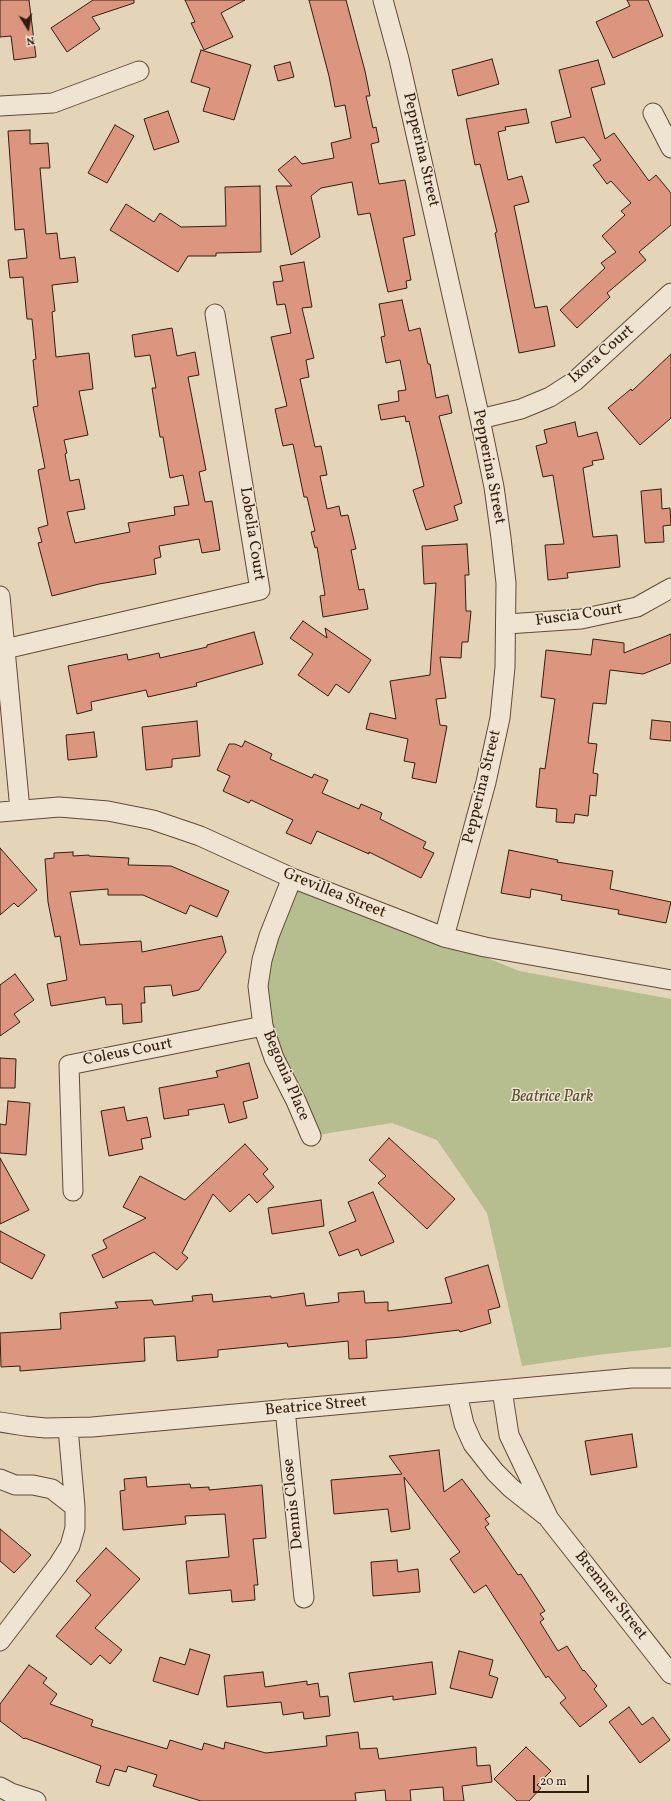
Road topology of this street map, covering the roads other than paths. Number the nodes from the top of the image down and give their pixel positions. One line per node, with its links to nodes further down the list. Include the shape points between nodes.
1 (383, 0): 8 (street, Pepperina Street, via 399,59)
2 (139, 71): 3 (street, via 54,103)
3 (0, 106)
4 (653, 112): 5 (street)
5 (671, 148)
6 (671, 293): 8 (street, Ixora Court, via 576,381 550,397 521,409)
7 (215, 314): 12 (street, Lobelia Court, via 260,590)
8 (480, 420): 11 (street, Pepperina Street, via 494,487 501,538)
9 (671, 588): 11 (street, Fuscia Court, via 638,607 581,619)
10 (0, 596): 12 (street)
11 (507, 624): 16 (street, Pepperina Street, via 500,718 486,782)
12 (5, 648): 13 (street)
13 (20, 810): 14 (street, Grevillea Street); 15 (street, Grevillea Street, via 59,807 108,811 153,820 200,836)
14 (0, 812)
15 (292, 878): 16 (street, Grevillea Street); 18 (street, Begonia Place, via 262,960 258,986)
16 (444, 937): 17 (street, Grevillea Street, via 485,947)
17 (671, 980)
18 (263, 1026): 19 (street, Begonia Place, via 274,1058); 20 (street, Coleus Court, via 69,1064)
19 (311, 1136)
20 (73, 1191)
21 (671, 1367): 22 (street, Beatrice Street)
22 (632, 1378): 23 (street, Beatrice Street); 24 (street, Beatrice Street)
23 (671, 1378)
24 (502, 1390): 25 (street, Beatrice Street); 31 (street, Bremner Street, via 509,1435)
25 (457, 1394): 26 (street, Beatrice Street); 31 (street, Bremner Street, via 464,1424 473,1444 511,1488)
26 (285, 1410): 28 (street, Beatrice Street); 32 (street, Dennis Close)
27 (0, 1422): 28 (street, Beatrice Street)
28 (68, 1428): 30 (street)
29 (0, 1479): 30 (street, via 15,1485 33,1485 52,1490)
30 (75, 1507): 33 (street, via 75,1528 70,1546)
31 (550, 1518): 34 (street, Bremner Street)
32 (304, 1598)
33 (0, 1641)
34 (671, 1674)
35 (0, 1787): 36 (street)
36 (36, 1801)

